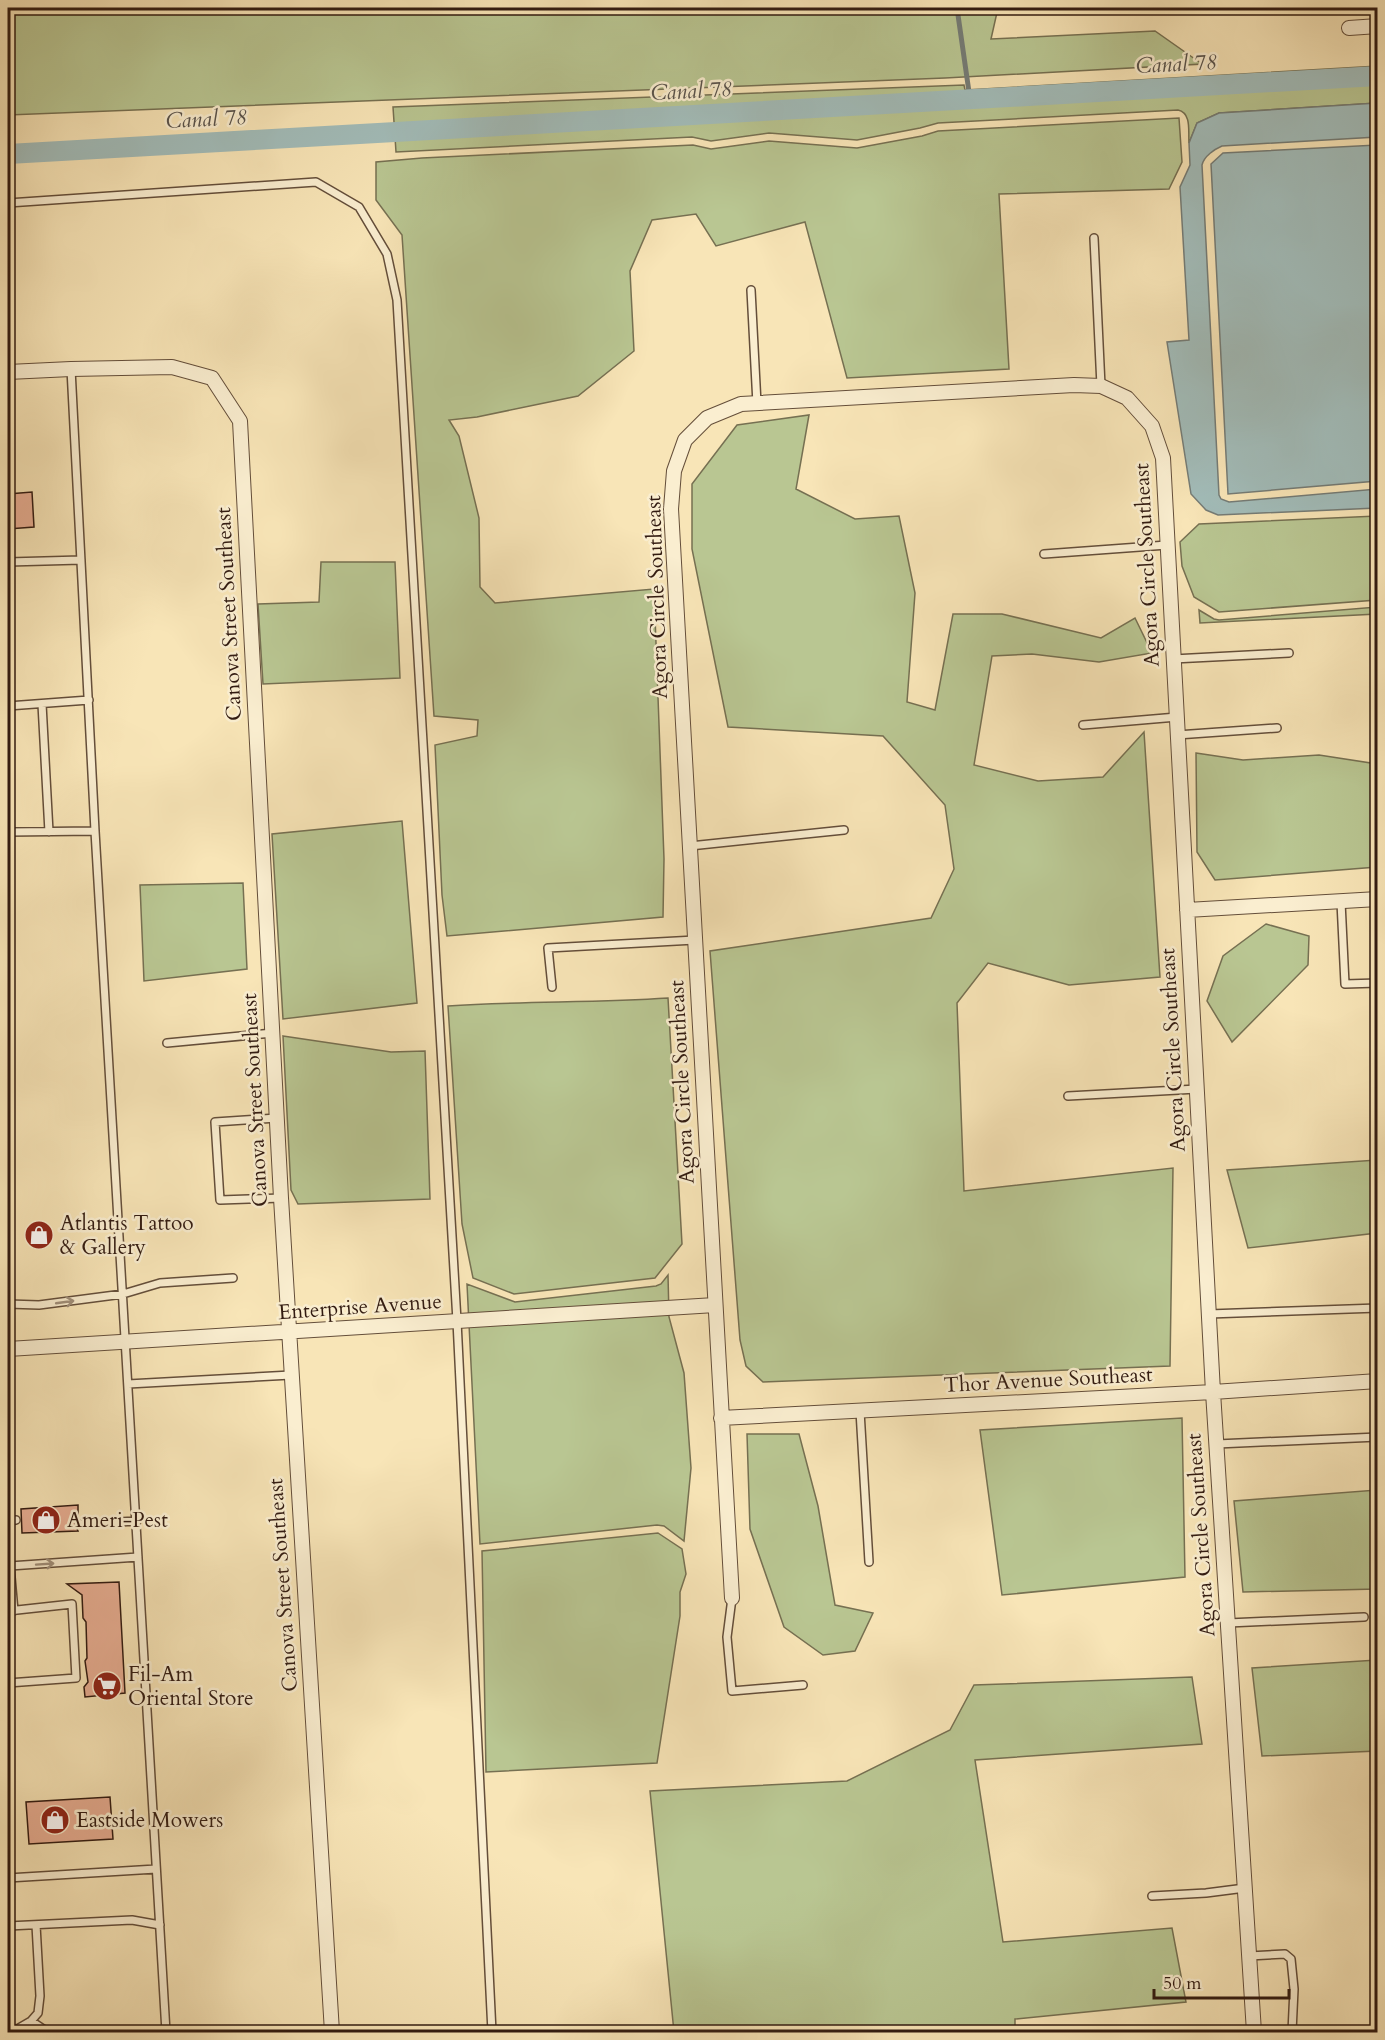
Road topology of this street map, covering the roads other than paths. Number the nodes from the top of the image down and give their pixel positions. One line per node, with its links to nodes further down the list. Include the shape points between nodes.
1 (1377, 26): 2 (street)
2 (1348, 28)
3 (8, 203): 46 (lane, via 316,182 359,207 387,254 397,300)
4 (1094, 238): 8 (lane)
5 (751, 290): 9 (lane)
6 (71, 369): 7 (street, Canova Street Southeast); 12 (lane); 34 (street, Canova Street Southeast, via 172,368 212,378 240,421)
7 (8, 372)
8 (1101, 386): 9 (street, Agora Circle Southeast, via 1062,385); 10 (street, Agora Circle Southeast, via 1127,398 1152,426 1163,458)
9 (757, 404): 27 (street, Agora Circle Southeast, via 741,404 707,418 685,440 674,471 671,509)
10 (1167, 544): 11 (lane); 15 (street, Agora Circle Southeast)
11 (1044, 554)
12 (81, 560): 13 (lane); 16 (lane)
13 (8, 562)
14 (1289, 653): 15 (lane)
15 (1173, 659): 19 (street, Agora Circle Southeast)
16 (89, 700): 17 (lane); 24 (lane)
17 (42, 704): 18 (lane); 26 (lane)
18 (8, 706)
19 (1177, 717): 20 (lane); 22 (street, Agora Circle Southeast)
20 (1083, 725)
21 (1277, 728): 22 (lane)
22 (1178, 735): 30 (street, Agora Circle Southeast)
23 (844, 830): 27 (lane)
24 (95, 831): 26 (lane); 41 (lane)
25 (8, 832): 26 (lane)
26 (49, 832)
27 (690, 846): 31 (street, Agora Circle Southeast)
28 (1377, 900): 29 (street)
29 (1341, 902): 30 (street); 32 (lane, via 1345,984)
30 (1187, 910): 36 (street, Agora Circle Southeast)
31 (695, 940): 33 (lane, via 548,948); 43 (street, Agora Circle Southeast)
32 (1377, 983)
33 (552, 987)
34 (273, 1033): 35 (lane); 38 (street, Canova Street Southeast)
35 (167, 1043)
36 (1197, 1089): 37 (lane); 45 (street, Agora Circle Southeast)
37 (1068, 1096)
38 (277, 1118): 39 (street, Canova Street Southeast); 39 (lane, via 215,1122 220,1200)
39 (281, 1198): 47 (street, Canova Street Southeast)
40 (233, 1278): 41 (lane, via 160,1284)
41 (123, 1294): 42 (lane, one-way to 41, via 39,1305); 48 (lane)
42 (8, 1304)
43 (715, 1305): 46 (street, Enterprise Avenue); 55 (street, Agora Circle Southeast)
44 (1377, 1308): 45 (lane)
45 (1209, 1314): 53 (street, Agora Circle Southeast)
46 (457, 1321): 47 (street, Enterprise Avenue); 81 (lane)
47 (289, 1333): 48 (street, Enterprise Avenue); 50 (street, Canova Street Southeast)
48 (126, 1341): 49 (street, Enterprise Avenue); 52 (lane)
49 (8, 1349)
50 (291, 1375): 52 (lane); 80 (street, Canova Street Southeast)
51 (1377, 1381): 53 (street, Thor Avenue Southeast)
52 (128, 1384): 58 (lane)
53 (1213, 1392): 54 (street, Thor Avenue Southeast); 57 (street, Agora Circle Southeast)
54 (860, 1411): 55 (street, Thor Avenue Southeast); 61 (lane)
55 (721, 1418): 62 (street, Agora Circle Southeast)
56 (1377, 1437): 57 (lane)
57 (1216, 1444): 65 (street, Agora Circle Southeast)
58 (137, 1521): 59 (lane); 60 (lane)
59 (81, 1524)
60 (138, 1557): 63 (lane, one-way to 60, via 10,1566); 68 (lane)
61 (869, 1562)
62 (732, 1598): 67 (lane, via 727,1637 732,1691)
63 (11, 1611): 66 (lane, via 72,1604 76,1678)
64 (1364, 1617): 65 (lane)
65 (1228, 1623): 70 (street, Agora Circle Southeast)
66 (8, 1683)
67 (803, 1685)
68 (156, 1869): 69 (lane); 73 (lane)
69 (8, 1878)
70 (1245, 1888): 71 (lane); 75 (street, Agora Circle Southeast)
71 (1152, 1896)
72 (36, 1925): 73 (lane, via 132,1920); 74 (lane); 76 (lane, via 40,1996 38,2013)
73 (160, 1925): 79 (lane)
74 (8, 1926)
75 (1249, 1956): 82 (street, Agora Circle Southeast); 83 (lane, via 1285,1954 1291,1959)
76 (31, 2021): 77 (lane); 78 (lane)
77 (8, 2032)
78 (44, 2032)
79 (166, 2032)
80 (332, 2032)
81 (492, 2032)
82 (1254, 2032)
83 (1292, 2032)

